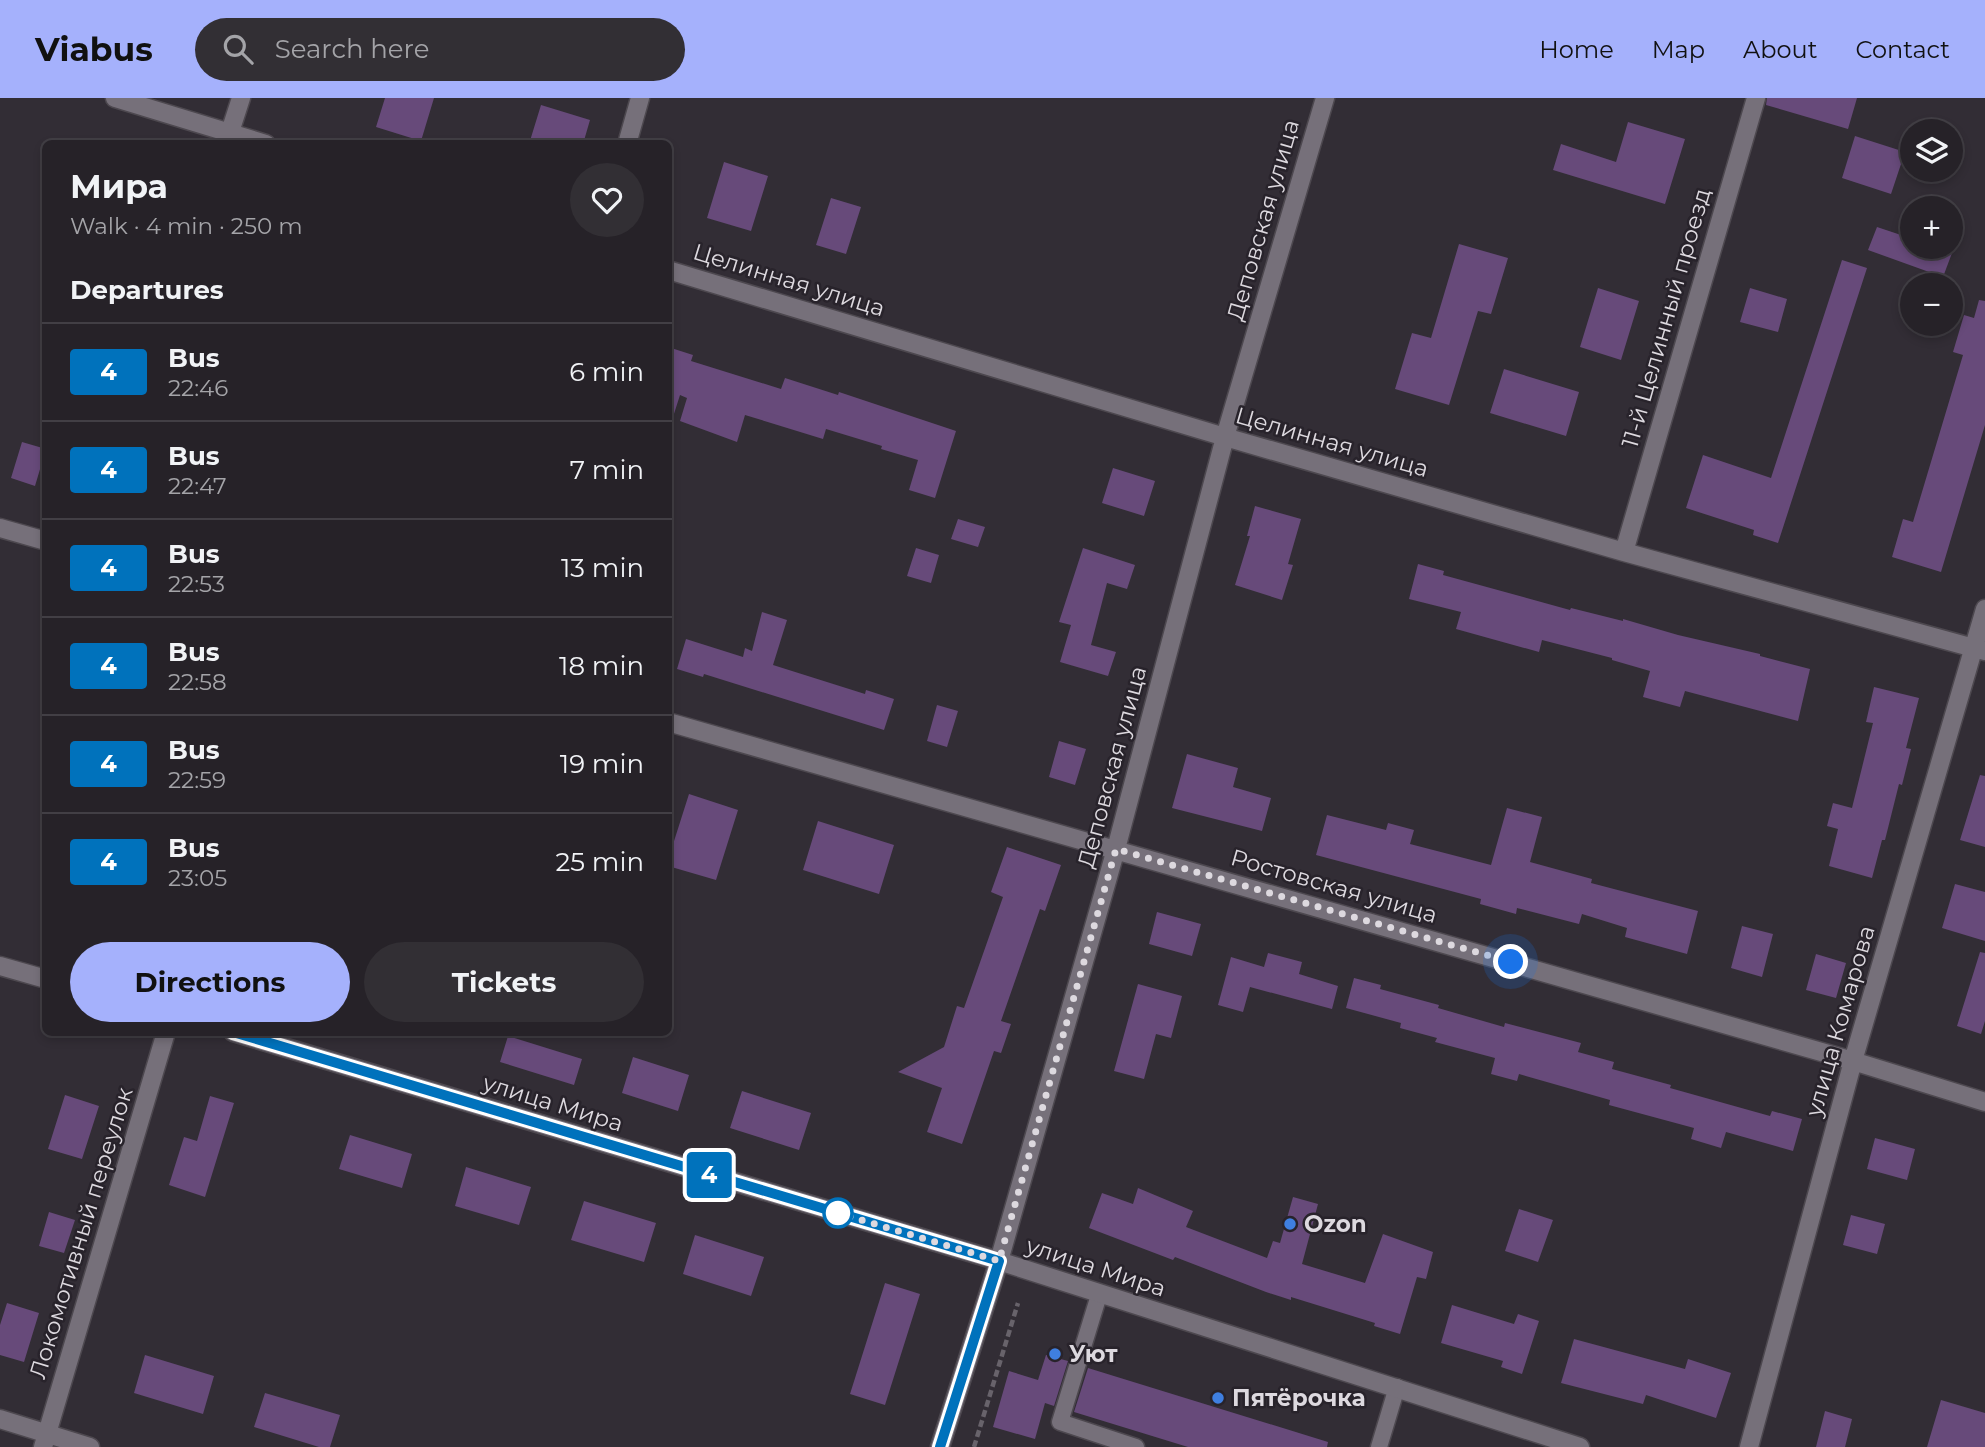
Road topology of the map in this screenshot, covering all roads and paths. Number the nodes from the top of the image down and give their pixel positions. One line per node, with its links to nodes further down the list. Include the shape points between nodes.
1 (115, 98): 6 (street)
2 (241, 98): 6 (street)
3 (640, 98): 8 (street)
4 (1325, 98): 10 (street, Деповская улица)
5 (1756, 98): 13 (street, 11-й Целинный проезд)
6 (230, 132): 7 (street)
7 (255, 140)
8 (627, 140)
9 (672, 271): 10 (street, Целинная улица)
10 (1225, 437): 13 (street, Целинная улица); 17 (street, Деповская улица)
11 (0, 528): 12 (street)
12 (42, 540)
13 (1623, 552): 15 (street, Целинная улица)
14 (1985, 610): 15 (street, улица Комарова)
15 (1979, 649): 22 (street, улица Комарова)
16 (672, 723): 17 (street, Ростовская улица)
17 (1116, 849): 22 (street, Ростовская улица); 24 (street, Деповская улица)
18 (0, 966): 19 (street)
19 (42, 978)
20 (165, 1036): 29 (street, Локомотивный переулок)
21 (246, 1036): 24 (street, улица Мира)
22 (1853, 1060): 23 (street, Ростовская улица); 36 (street, улица Комарова)
23 (1985, 1102)
24 (999, 1261): 25 (street, улица Мира); 31 (street, Деповская улица)
25 (1099, 1294): 27 (street, улица Мира); 33 (lane, via 1060,1422)
26 (1018, 1303): 32 (path)
27 (1397, 1388): 34 (lane); 35 (street, улица Мира)
28 (0, 1419): 29 (street)
29 (45, 1440): 30 (street)
30 (90, 1447)
31 (940, 1447)
32 (974, 1447)
33 (1136, 1447)
34 (1379, 1447)
35 (1580, 1447)
36 (1749, 1447)

